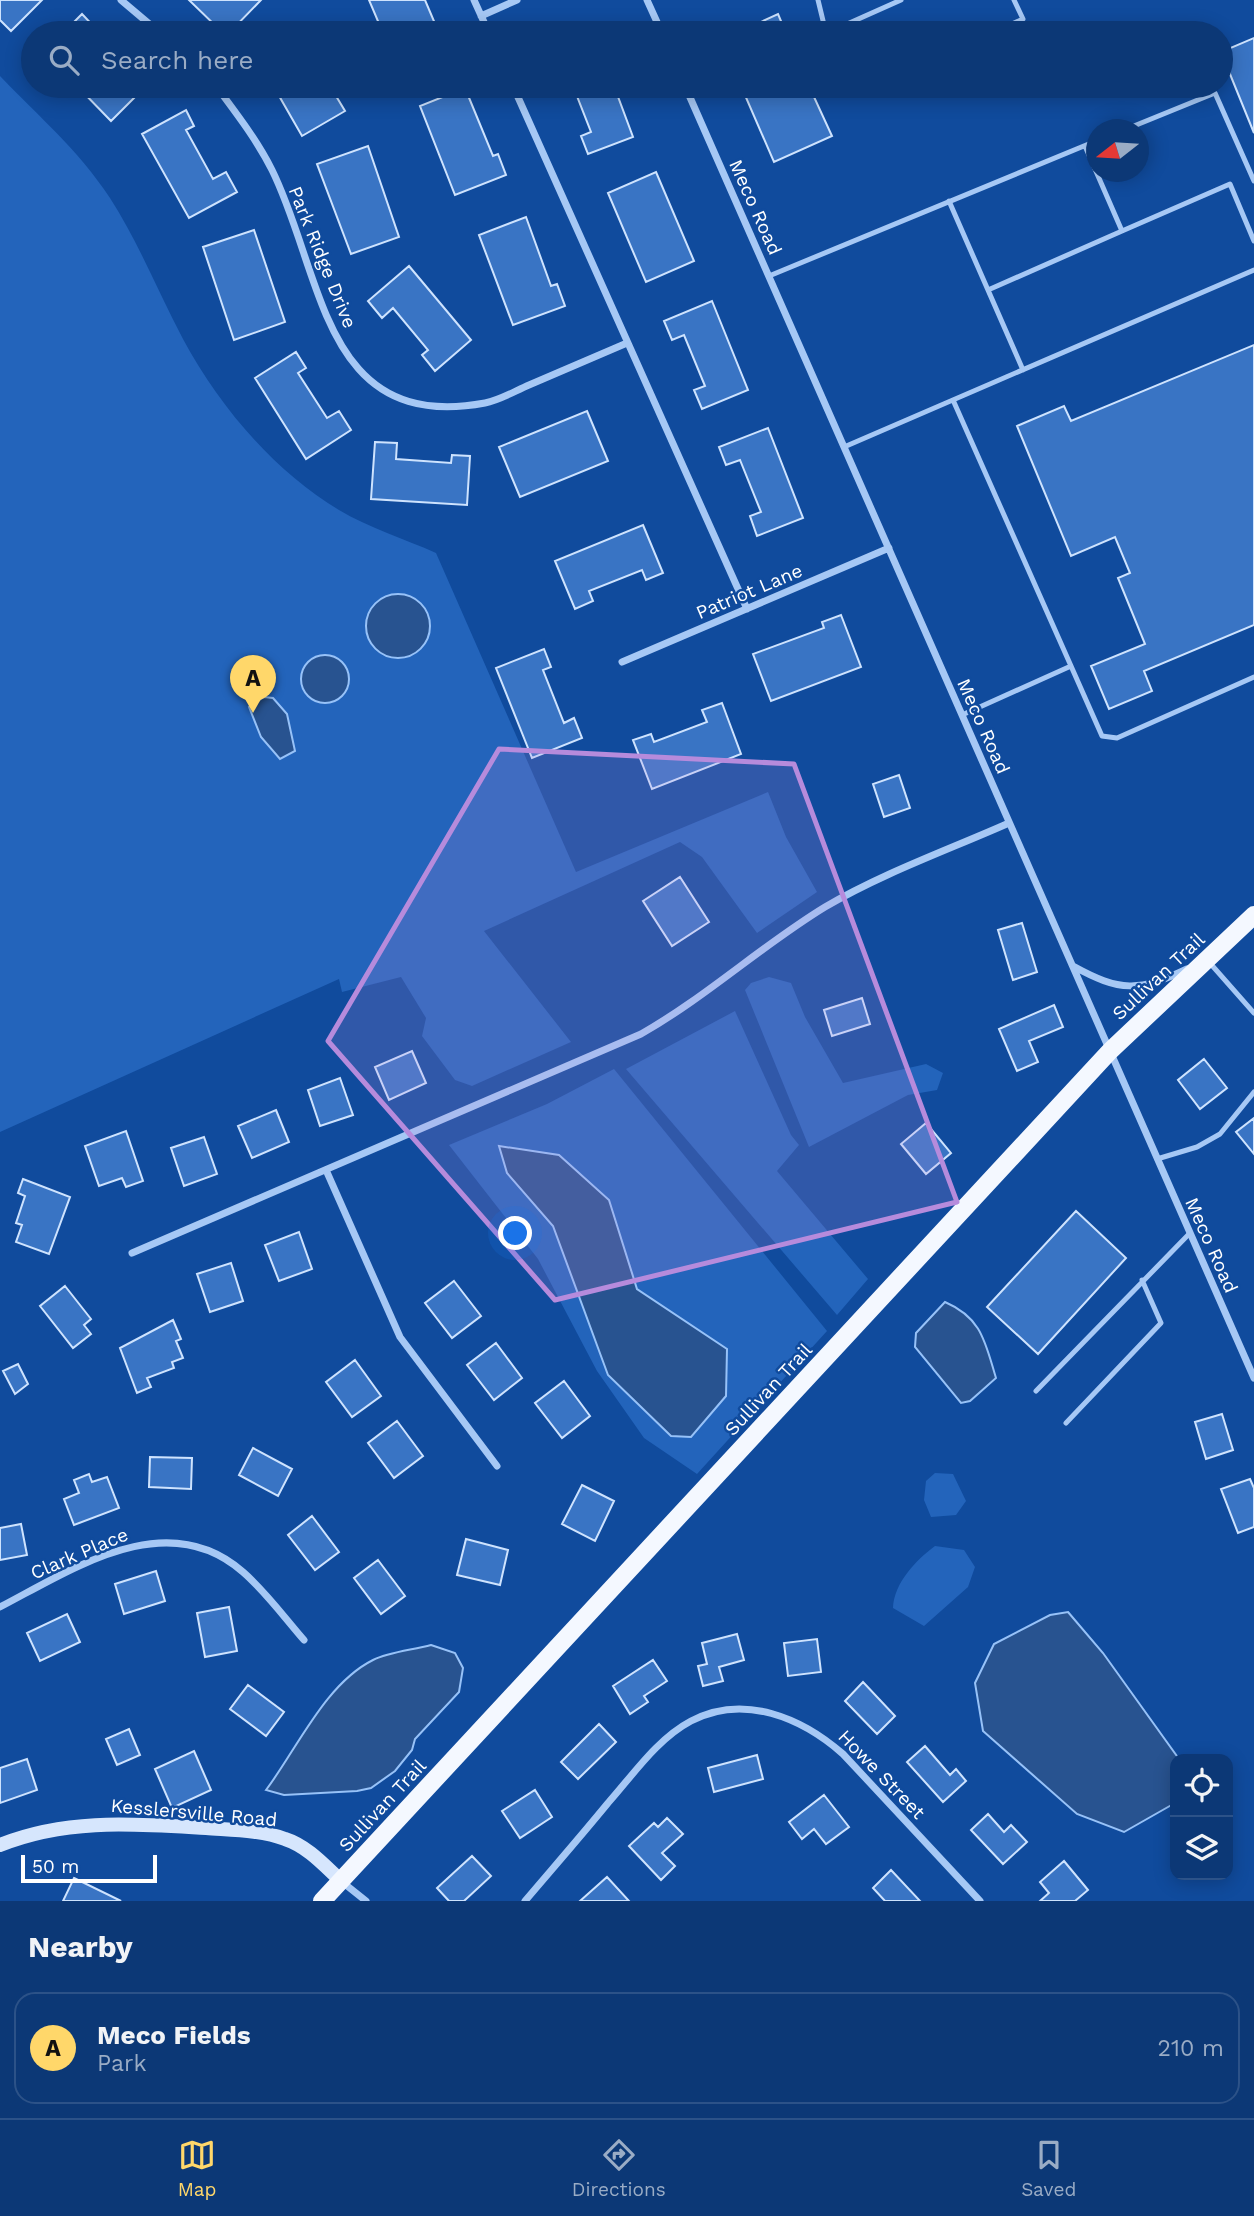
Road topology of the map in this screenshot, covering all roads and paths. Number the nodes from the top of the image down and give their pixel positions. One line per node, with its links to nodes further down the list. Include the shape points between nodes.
1 (121, 0): 9 (street)
2 (474, 0): 8 (street)
3 (517, 0): 8 (street)
4 (647, 0): 11 (street)
5 (818, 0): 12 (lane)
6 (901, 0): 13 (lane)
7 (1014, 0): 14 (lane, via 1023,19)
8 (481, 16): 10 (street)
9 (146, 21)
10 (483, 21)
11 (657, 21)
12 (824, 21)
13 (854, 21)
14 (1019, 21)
15 (225, 98): 30 (street, Park Ridge Drive, via 272,171 334,333 374,387 406,401 444,407 488,402)
16 (518, 98): 30 (street)
17 (690, 98): 28 (street, Meco Road)
18 (1203, 98): 20 (lane)
19 (1217, 98): 22 (lane)
20 (1149, 120)
21 (1085, 146): 23 (lane); 25 (lane)
22 (1254, 181)
23 (949, 201): 28 (lane); 29 (lane)
24 (1251, 227): 25 (lane, via 1230,184); 26 (lane)
25 (1122, 231): 29 (lane)
26 (1254, 241)
27 (1254, 270): 31 (lane)
28 (769, 276): 33 (street, Meco Road)
29 (988, 290): 31 (lane)
30 (627, 343): 35 (street)
31 (1023, 370): 32 (lane)
32 (953, 400): 33 (lane); 37 (lane)
33 (844, 447): 34 (street, Meco Road)
34 (889, 548): 35 (street, Patriot Lane); 39 (street, Meco Road)
35 (747, 608): 36 (street, Patriot Lane)
36 (622, 662)
37 (1071, 666): 38 (lane, via 1102,736 1116,738); 39 (lane)
38 (1254, 677)
39 (962, 715): 40 (street, Meco Road)
40 (1009, 823): 43 (street, Meco Road); 48 (street, via 825,908 690,1006 641,1034)
41 (1254, 915): 42 (main road, Sullivan Trail)
42 (1207, 959): 43 (street, via 1156,984 1130,988 1102,982); 44 (lane); 45 (main road, Sullivan Trail)
43 (1073, 966): 45 (street, Meco Road)
44 (1254, 1013)
45 (1110, 1051): 47 (street, Meco Road); 59 (main road, Sullivan Trail)
46 (1254, 1092): 47 (lane, via 1220,1134 1197,1147)
47 (1157, 1159): 49 (street, Meco Road)
48 (326, 1170): 50 (street); 55 (street, via 400,1336)
49 (1190, 1233): 51 (lane); 52 (street, Meco Road)
50 (132, 1254)
51 (1142, 1280): 53 (lane); 54 (lane, via 1161,1323)
52 (1254, 1378)
53 (1036, 1391)
54 (1066, 1423)
55 (497, 1466)
56 (0, 1607): 57 (street, Clark Place, via 107,1554 137,1544 169,1542 218,1554 242,1571)
57 (304, 1640)
58 (0, 1845): 59 (main road, Kesslersville Road, via 40,1832 95,1823 246,1831 287,1839 307,1850)
59 (340, 1880): 60 (main road, Sullivan Trail); 61 (street, Kesslersville Road)
60 (321, 1901)
61 (366, 1901)
62 (525, 1901): 63 (street, Howe Street, via 654,1750 691,1721 742,1710 782,1716 820,1734)
63 (980, 1901)

